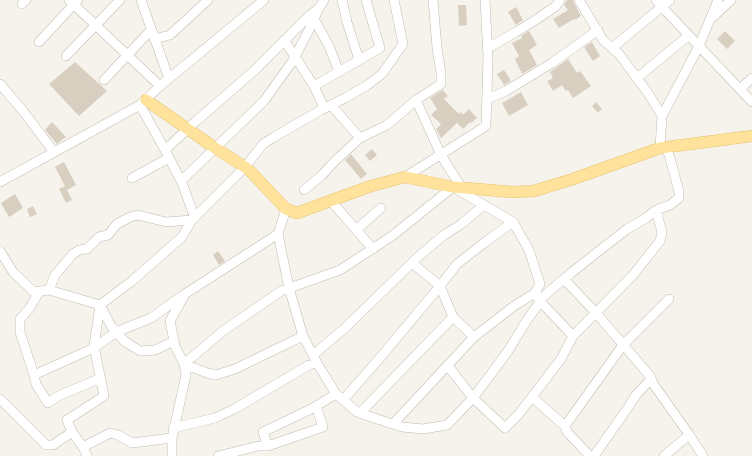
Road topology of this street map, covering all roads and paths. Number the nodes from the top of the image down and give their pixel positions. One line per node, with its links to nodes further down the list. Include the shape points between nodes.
1 (120, 0): 20 (street)
2 (141, 0): 22 (street)
3 (208, 0): 22 (street, via 170,35)
4 (264, 0): 36 (street)
5 (342, 0): 32 (street)
6 (366, 0): 32 (street, via 380,48)
7 (394, 0): 46 (street, via 403,44 382,74)
8 (433, 0): 43 (street, via 441,84)
9 (486, 0): 27 (street)
10 (560, 0): 27 (street, via 556,6 534,21)
11 (579, 0): 21 (street)
12 (670, 0): 17 (street)
13 (718, 0): 19 (street)
14 (731, 0): 19 (street)
15 (74, 2): 20 (street); 25 (street)
16 (322, 4): 18 (street); 24 (street)
17 (659, 4): 23 (street); 28 (street)
18 (314, 19): 31 (street); 33 (street)
19 (710, 19): 26 (street)
20 (96, 26): 29 (street); 30 (street)
21 (598, 30): 28 (street, via 603,40); 42 (street, via 552,63 506,91)
22 (153, 35): 30 (street); 36 (street)
23 (688, 36): 26 (street); 34 (street)
24 (284, 40): 31 (street); 48 (street, via 255,70)
25 (39, 42)
26 (699, 46): 41 (street); 47 (street)
27 (488, 48): 42 (street)
28 (612, 48): 34 (street)
29 (66, 56)
30 (127, 56): 37 (street); 39 (street)
31 (295, 56): 40 (street); 51 (street, via 264,101)
32 (359, 60): 33 (street)
33 (340, 72): 40 (street)
34 (637, 78): 47 (street)
35 (752, 78): 41 (street)
36 (169, 79): 39 (street)
37 (104, 80)
38 (0, 84): 53 (street)
39 (160, 86): 44 (street)
40 (314, 86): 46 (street)
41 (740, 89): 45 (street)
42 (487, 99): 55 (street, via 486,126)
43 (416, 100): 50 (street, via 387,125); 55 (street)
44 (143, 102): 48 (main road); 53 (street); 54 (street)
45 (752, 102)
46 (327, 107): 50 (street); 56 (street, via 263,144)
47 (662, 116): 52 (street)
48 (188, 129): 51 (main road); 54 (street)
49 (752, 136): 52 (main road)
50 (360, 138): 62 (street)
51 (215, 148): 56 (main road); 59 (street)
52 (663, 148): 61 (main road, via 534,191 512,192); 67 (street, via 670,158 679,192 678,198)
53 (54, 152): 60 (street)
54 (167, 154): 58 (street); 59 (street)
55 (441, 155): 57 (street); 61 (street)
56 (245, 167): 66 (main road); 68 (street)
57 (405, 177): 61 (main road); 63 (main road)
58 (132, 178)
59 (181, 181): 68 (street)
60 (0, 182)
61 (457, 187): 64 (street); 72 (street)
62 (304, 190)
63 (331, 201): 66 (main road, via 297,213); 70 (street)
64 (484, 205): 69 (street); 74 (street)
65 (381, 208): 70 (street)
66 (286, 209): 71 (street)
67 (656, 210): 75 (street, via 627,229); 84 (street, via 662,232 660,241 633,275)
68 (194, 219): 78 (street, via 166,222 138,215 130,217 117,224 108,235 99,237 87,249 73,254 54,275); 83 (street, via 182,237)
69 (513, 222): 76 (street, via 457,264); 81 (street, via 529,250 540,284)
70 (356, 230): 72 (street)
71 (278, 234): 77 (street); 80 (street)
72 (373, 249): 77 (street, via 340,270)
73 (0, 252): 79 (street, via 12,272 34,292)
74 (412, 263): 76 (street); 93 (street)
75 (564, 279): 81 (street); 84 (street)
76 (440, 286): 85 (street); 99 (street, via 379,359)
77 (289, 288): 87 (street); 94 (street, via 223,331)
78 (49, 290): 79 (street); 83 (street)
79 (39, 292): 96 (street, via 20,319 20,332)
80 (185, 294): 86 (street, via 151,318); 90 (street, via 170,321)
81 (538, 298): 88 (street); 89 (street, via 514,306); 101 (street, via 508,352)
82 (669, 299): 91 (street)
83 (100, 305): 86 (street, via 110,326); 92 (street)
84 (596, 312): 88 (street); 91 (street)
85 (453, 317): 89 (street); 104 (street)
86 (116, 332): 90 (street, via 124,341 140,351 155,350); 92 (street)
87 (303, 336): 93 (street); 94 (street, via 235,369 216,374)
88 (573, 336): 100 (street, via 561,359)
89 (474, 337): 95 (street)
90 (174, 341): 94 (street)
91 (623, 345): 98 (street); 106 (street)
92 (94, 348): 96 (street); 97 (street)
93 (315, 359): 99 (street); 107 (street, via 236,408 215,418)
94 (184, 364): 107 (street, via 186,375)
95 (448, 366): 101 (street); 105 (street)
96 (34, 375): 97 (street, via 36,384 48,403)
97 (100, 378): 108 (street, via 104,396 67,420)
98 (651, 380): 109 (street); 117 (street, via 636,395)
99 (340, 397): 103 (street); 104 (street)
100 (532, 397): 101 (street, via 505,428); 106 (street)
101 (473, 398): 105 (street, via 447,425 423,429)
102 (0, 399): 108 (street, via 46,445 53,445)
103 (316, 406): 111 (street, via 263,432); 111 (street, via 323,427)
104 (360, 413): 105 (street)
105 (394, 424)
106 (566, 426): 116 (street, via 567,432)
107 (173, 428): 110 (street)
108 (72, 432): 112 (street)
109 (690, 435): 118 (street); 119 (street)
110 (172, 438): 112 (street, via 132,443 110,433); 114 (street)
111 (268, 446): 115 (street)
112 (83, 447): 113 (street)
113 (87, 456)
114 (172, 456)
115 (218, 456)
116 (590, 456)
117 (594, 456)
118 (664, 456)
119 (703, 456)

